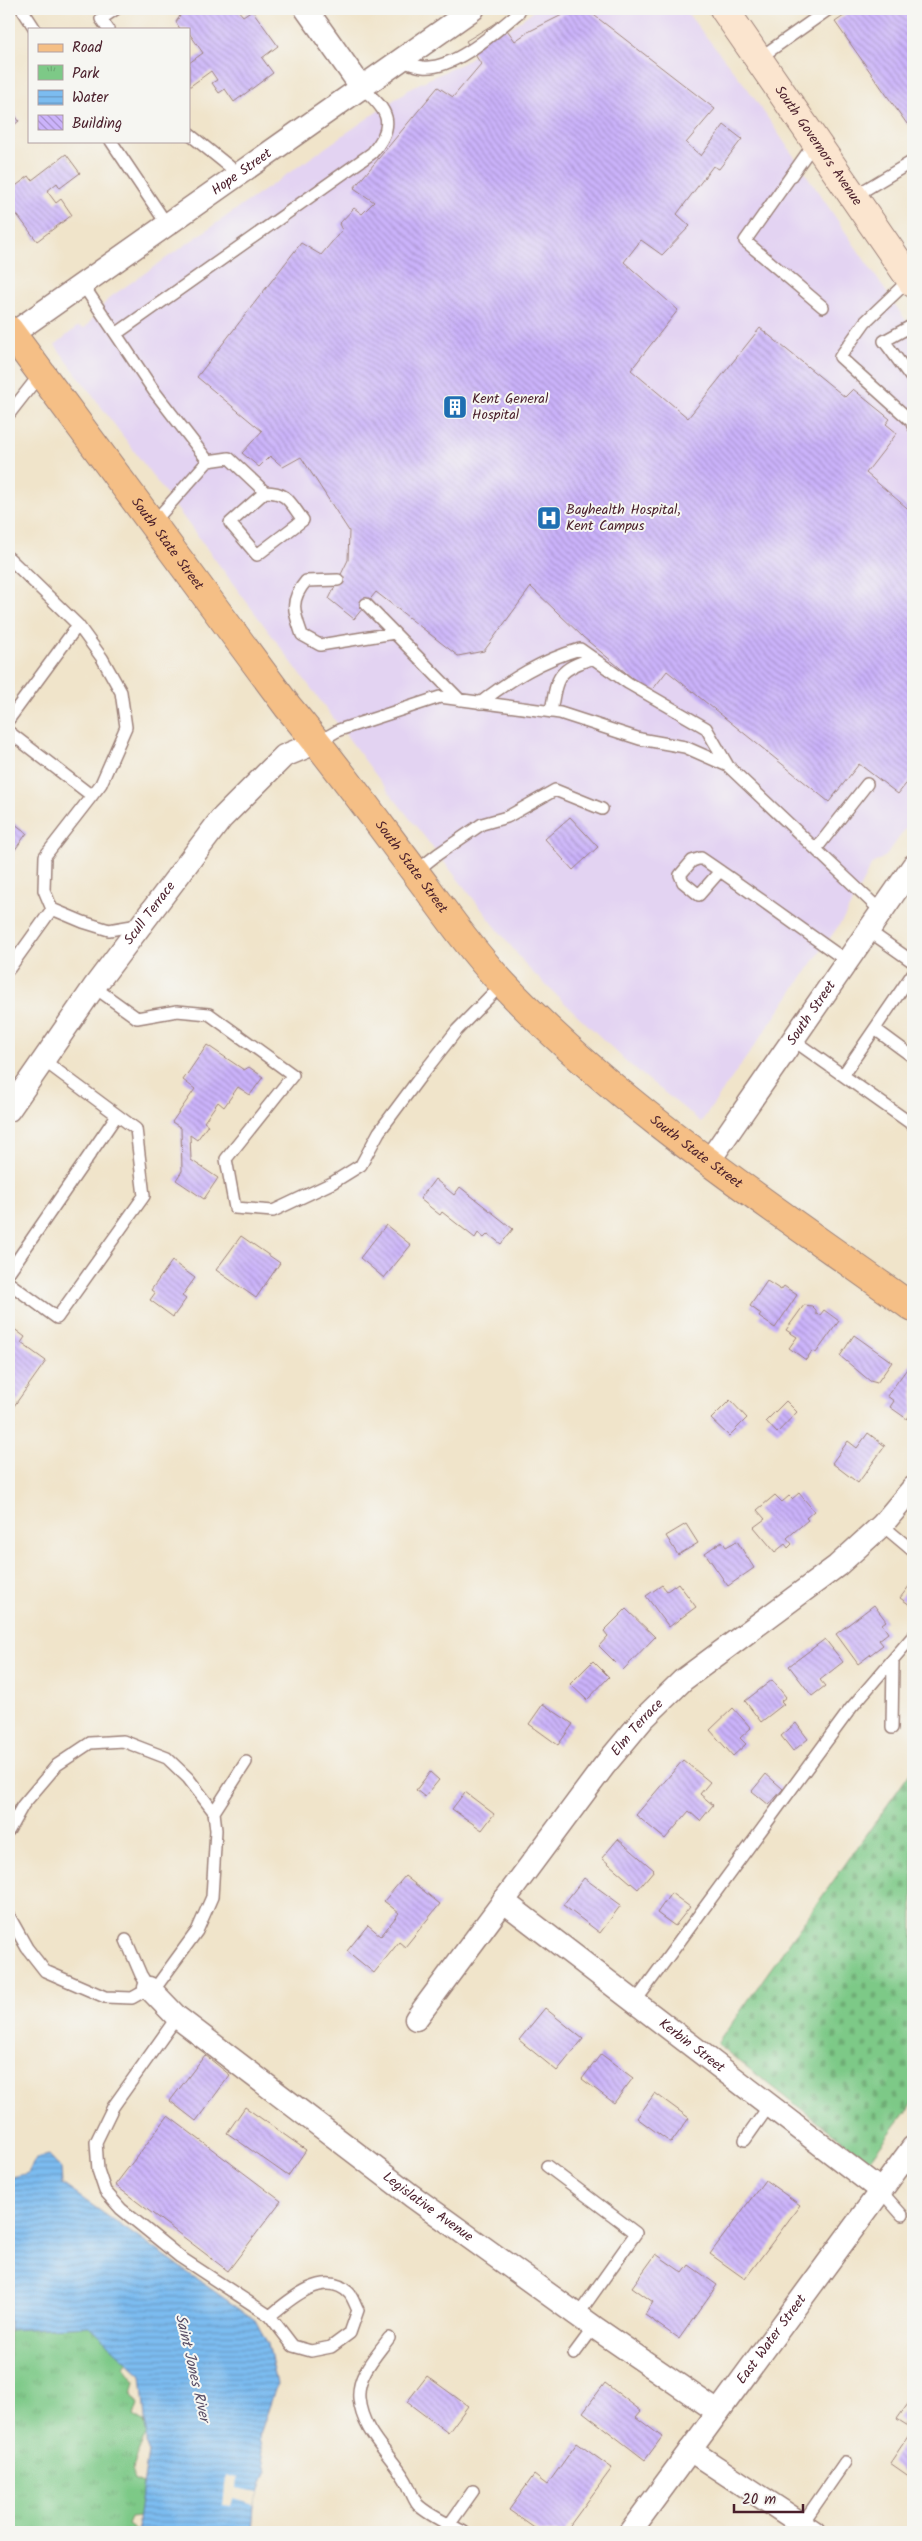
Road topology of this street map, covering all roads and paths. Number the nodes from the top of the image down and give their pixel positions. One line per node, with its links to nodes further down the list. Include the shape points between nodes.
1 (22, 9): 8 (lane)
2 (116, 9): 9 (lane, via 102,19)
3 (306, 9): 12 (street)
4 (473, 9): 11 (street, Hope Street)
5 (520, 9): 11 (lane, via 459,58 441,66 423,67)
6 (724, 9): 10 (main road, South Governors Avenue)
7 (829, 9): 10 (lane)
8 (34, 28)
9 (107, 28)
10 (758, 59): 15 (main road, South Governors Avenue)
11 (400, 60): 12 (street, Hope Street)
12 (362, 88): 17 (street, Hope Street); 25 (lane, via 376,99 386,113 388,124 372,153)
13 (190, 135): 17 (lane)
14 (112, 142): 19 (lane)
15 (815, 142): 18 (main road, South Governors Avenue); 22 (lane, via 745,240)
16 (913, 161): 18 (lane)
17 (240, 175): 19 (street, Hope Street)
18 (853, 197): 20 (main road, South Governors Avenue)
19 (168, 226): 21 (street, Hope Street)
20 (911, 281): 29 (lane, via 866,322 840,357)
21 (83, 285): 24 (street, Hope Street); 25 (lane)
22 (823, 307)
23 (913, 325): 27 (lane, via 884,341)
24 (10, 332): 26 (main road, South State Street)
25 (116, 334): 30 (lane, via 154,391)
26 (41, 373): 28 (lane); 32 (main road, South State Street)
27 (913, 380)
28 (9, 414)
29 (913, 426)
30 (208, 461): 31 (lane, via 229,458); 32 (lane)
31 (265, 492): 31 (lane, via 230,523 257,555 303,520 285,496)
32 (153, 523): 44 (main road, South State Street, via 288,707)
33 (9, 558): 36 (lane)
34 (338, 580): 37 (lane, via 306,581 296,593 294,612 302,635 320,645)
35 (366, 604): 37 (lane)
36 (78, 625): 42 (lane); 47 (lane, via 102,658 120,692 126,727 101,784)
37 (394, 633): 39 (lane)
38 (593, 658): 40 (lane, via 580,649 559,655 513,678); 41 (lane, via 569,666 556,684); 45 (lane, via 628,683 706,728)
39 (460, 700): 40 (lane); 44 (lane, via 440,697 338,730)
40 (480, 703): 41 (lane)
41 (551, 712): 45 (lane, via 640,739 685,747)
42 (9, 719)
43 (9, 732): 47 (lane)
44 (318, 742): 52 (main road, South State Street); 55 (street, Scull Terrace, via 284,756 221,819)
45 (728, 766): 49 (lane)
46 (867, 784): 49 (lane)
47 (92, 796): 53 (lane, via 45,856 44,890)
48 (602, 808): 52 (lane, via 555,790 507,817 482,824)
49 (816, 849): 54 (lane)
50 (913, 866): 54 (street, South Street)
51 (720, 871): 57 (lane)
52 (415, 872): 61 (main road, South State Street)
53 (52, 909): 55 (lane, via 109,930); 59 (lane)
54 (882, 912): 56 (street, South Street)
55 (140, 925): 62 (street, Scull Terrace)
56 (869, 930): 57 (street, South Street); 58 (lane)
57 (847, 961): 64 (street, South Street)
58 (913, 962)
59 (9, 968)
60 (913, 973): 63 (lane)
61 (502, 984): 62 (lane, via 457,1030 420,1077 379,1132 361,1165 332,1183 273,1211 235,1208 226,1160 292,1075 209,1014 177,1011 137,1018); 71 (main road, South State Street, via 600,1077)
62 (94, 987): 66 (street, Scull Terrace)
63 (875, 1029): 65 (lane); 67 (lane)
64 (793, 1040): 67 (lane); 71 (street, South Street)
65 (913, 1057)
66 (43, 1060): 68 (street, Scull Terrace); 69 (lane)
67 (842, 1075): 70 (lane)
68 (9, 1110)
69 (117, 1115): 72 (lane); 73 (lane, via 136,1128 144,1196 57,1318)
70 (913, 1125)
71 (710, 1161): 74 (main road, South State Street)
72 (9, 1272)
73 (9, 1283)
74 (913, 1308)
75 (913, 1488): 76 (street, Elm Terrace)
76 (882, 1524): 77 (lane); 84 (street, Elm Terrace, via 837,1566 683,1680 644,1718)
77 (913, 1551)
78 (913, 1636): 79 (lane)
79 (893, 1660): 80 (lane); 88 (lane, via 851,1708)
80 (892, 1728)
81 (246, 1762): 82 (lane)
82 (214, 1812): 83 (lane, via 188,1778 167,1758 122,1741 90,1743 57,1765 23,1805); 87 (lane, via 212,1897 197,1931 159,1982)
83 (9, 1830)
84 (502, 1901): 88 (street, Kerbin Street); 90 (street, Elm Terrace)
85 (9, 1916): 87 (lane, via 45,1971 105,1997 132,1998)
86 (126, 1940): 87 (lane)
87 (150, 1988): 89 (street, Legislative Avenue)
88 (635, 2002): 91 (street, Kerbin Street)
89 (177, 2017): 97 (lane, via 113,2107 96,2142 98,2170 105,2191 122,2209 180,2257); 98 (street, Legislative Avenue, via 412,2196)
90 (416, 2019)
91 (769, 2106): 92 (lane); 95 (street, Kerbin Street)
92 (745, 2140)
93 (913, 2147): 95 (street, East Water Street)
94 (546, 2166): 98 (lane, via 636,2233)
95 (880, 2190): 96 (lane); 101 (street, East Water Street)
96 (902, 2215)
97 (270, 2316): 97 (lane, via 293,2346 311,2351 332,2347 350,2334 358,2310 350,2294 337,2284 321,2285 302,2291)
98 (586, 2321): 100 (lane); 101 (street, Legislative Avenue)
99 (389, 2338): 105 (lane, via 363,2374 359,2398 366,2424 406,2480 417,2504)
100 (574, 2354)
101 (718, 2412): 102 (street, East Water Street)
102 (690, 2450): 106 (street); 108 (street, East Water Street)
103 (845, 2462): 106 (lane)
104 (474, 2491): 105 (lane)
105 (449, 2525): 107 (lane)
106 (808, 2528)
107 (464, 2532)
108 (630, 2532)

